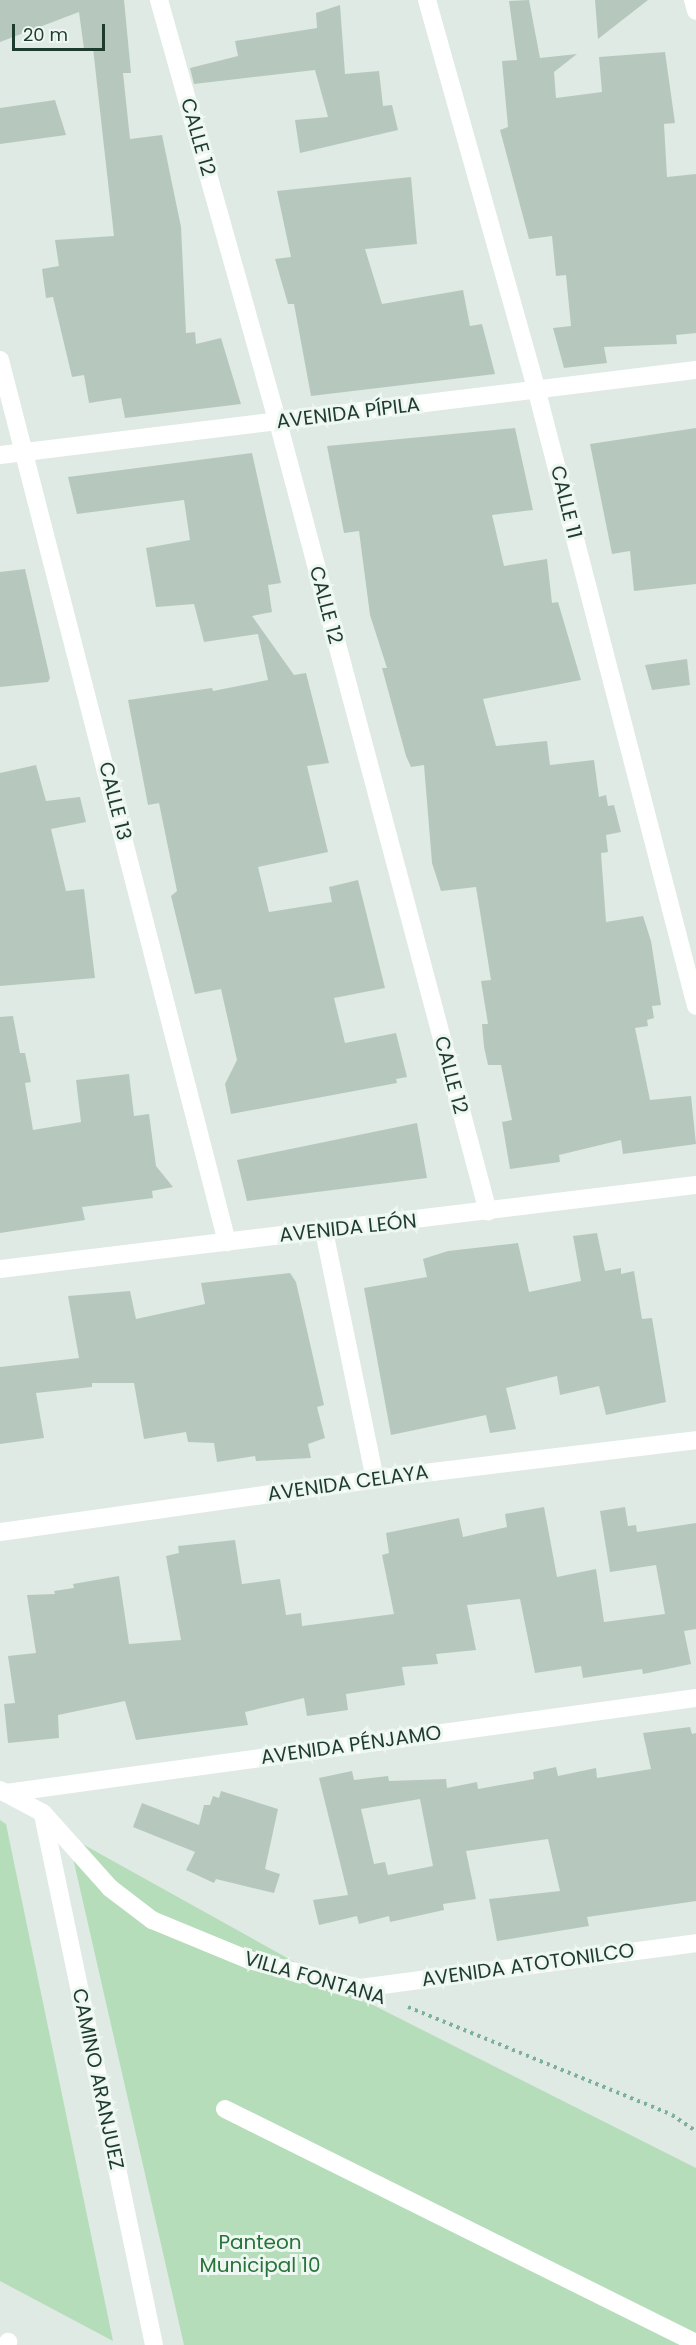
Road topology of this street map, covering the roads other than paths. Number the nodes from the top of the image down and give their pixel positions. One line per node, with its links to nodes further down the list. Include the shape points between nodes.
1 (159, 0): 8 (street, CALLE 12)
2 (427, 0): 7 (street, CALLE 11)
3 (693, 0): 4 (street)
4 (696, 11)
5 (0, 360): 9 (street, CALLE 13)
6 (696, 370): 7 (street, AVENIDA PÍPILA)
7 (536, 388): 8 (street, AVENIDA PÍPILA); 11 (street, CALLE 11)
8 (278, 422): 9 (street, AVENIDA PÍPILA); 13 (street, CALLE 12)
9 (26, 451): 10 (street, AVENIDA PÍPILA); 15 (street, CALLE 13)
10 (0, 455)
11 (696, 1006)
12 (696, 1185): 13 (street, AVENIDA LEÓN)
13 (488, 1212): 14 (street, AVENIDA LEÓN)
14 (324, 1231): 15 (street, AVENIDA LEÓN); 18 (street)
15 (227, 1242): 16 (street, AVENIDA LEÓN)
16 (0, 1269)
17 (696, 1440): 18 (street, AVENIDA CELAYA)
18 (375, 1479): 19 (street, AVENIDA CELAYA)
19 (0, 1532)
20 (696, 1698): 21 (street, AVENIDA PÉNJAMO)
21 (3, 1791): 22 (street, VILLA FONTANA)
22 (43, 1813): 24 (street, VILLA FONTANA, via 110,1888 152,1920 249,1960); 27 (street, CAMINO ARANJUEZ)
23 (696, 1943): 24 (street, AVENIDA ATOTONILCO)
24 (360, 1988)
25 (225, 2109): 26 (street)
26 (696, 2343)
27 (154, 2345)

